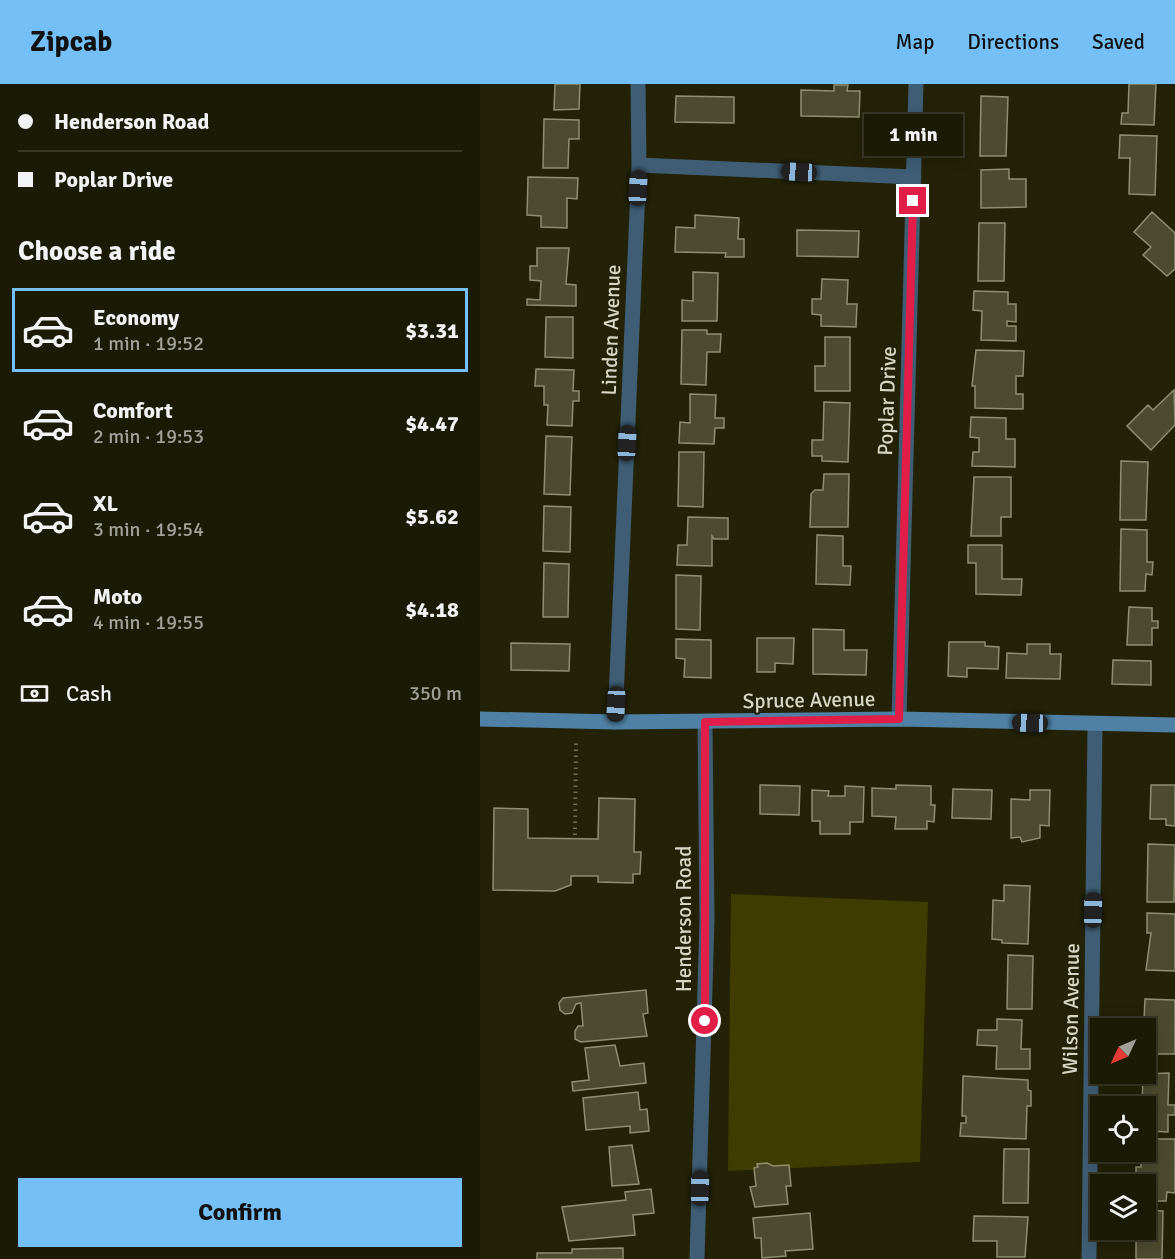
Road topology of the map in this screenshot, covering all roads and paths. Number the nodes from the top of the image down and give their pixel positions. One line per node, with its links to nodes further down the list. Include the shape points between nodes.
1 (638, 84): 3 (street, Linden Avenue)
2 (916, 84): 4 (street, Poplar Drive)
3 (639, 165): 4 (street); 7 (street, Linden Avenue)
4 (914, 177): 6 (street, Poplar Drive)
5 (480, 719): 7 (street, Spruce Avenue)
6 (899, 719): 8 (street, Spruce Avenue); 9 (street, Spruce Avenue)
7 (615, 722): 8 (street, Spruce Avenue)
8 (705, 722): 13 (street, Henderson Road, via 707,921)
9 (1095, 724): 10 (street, Spruce Avenue); 14 (street, Wilson Avenue)
10 (1175, 725)
11 (576, 742): 12 (path)
12 (575, 835)
13 (697, 1259)
14 (1089, 1259)

